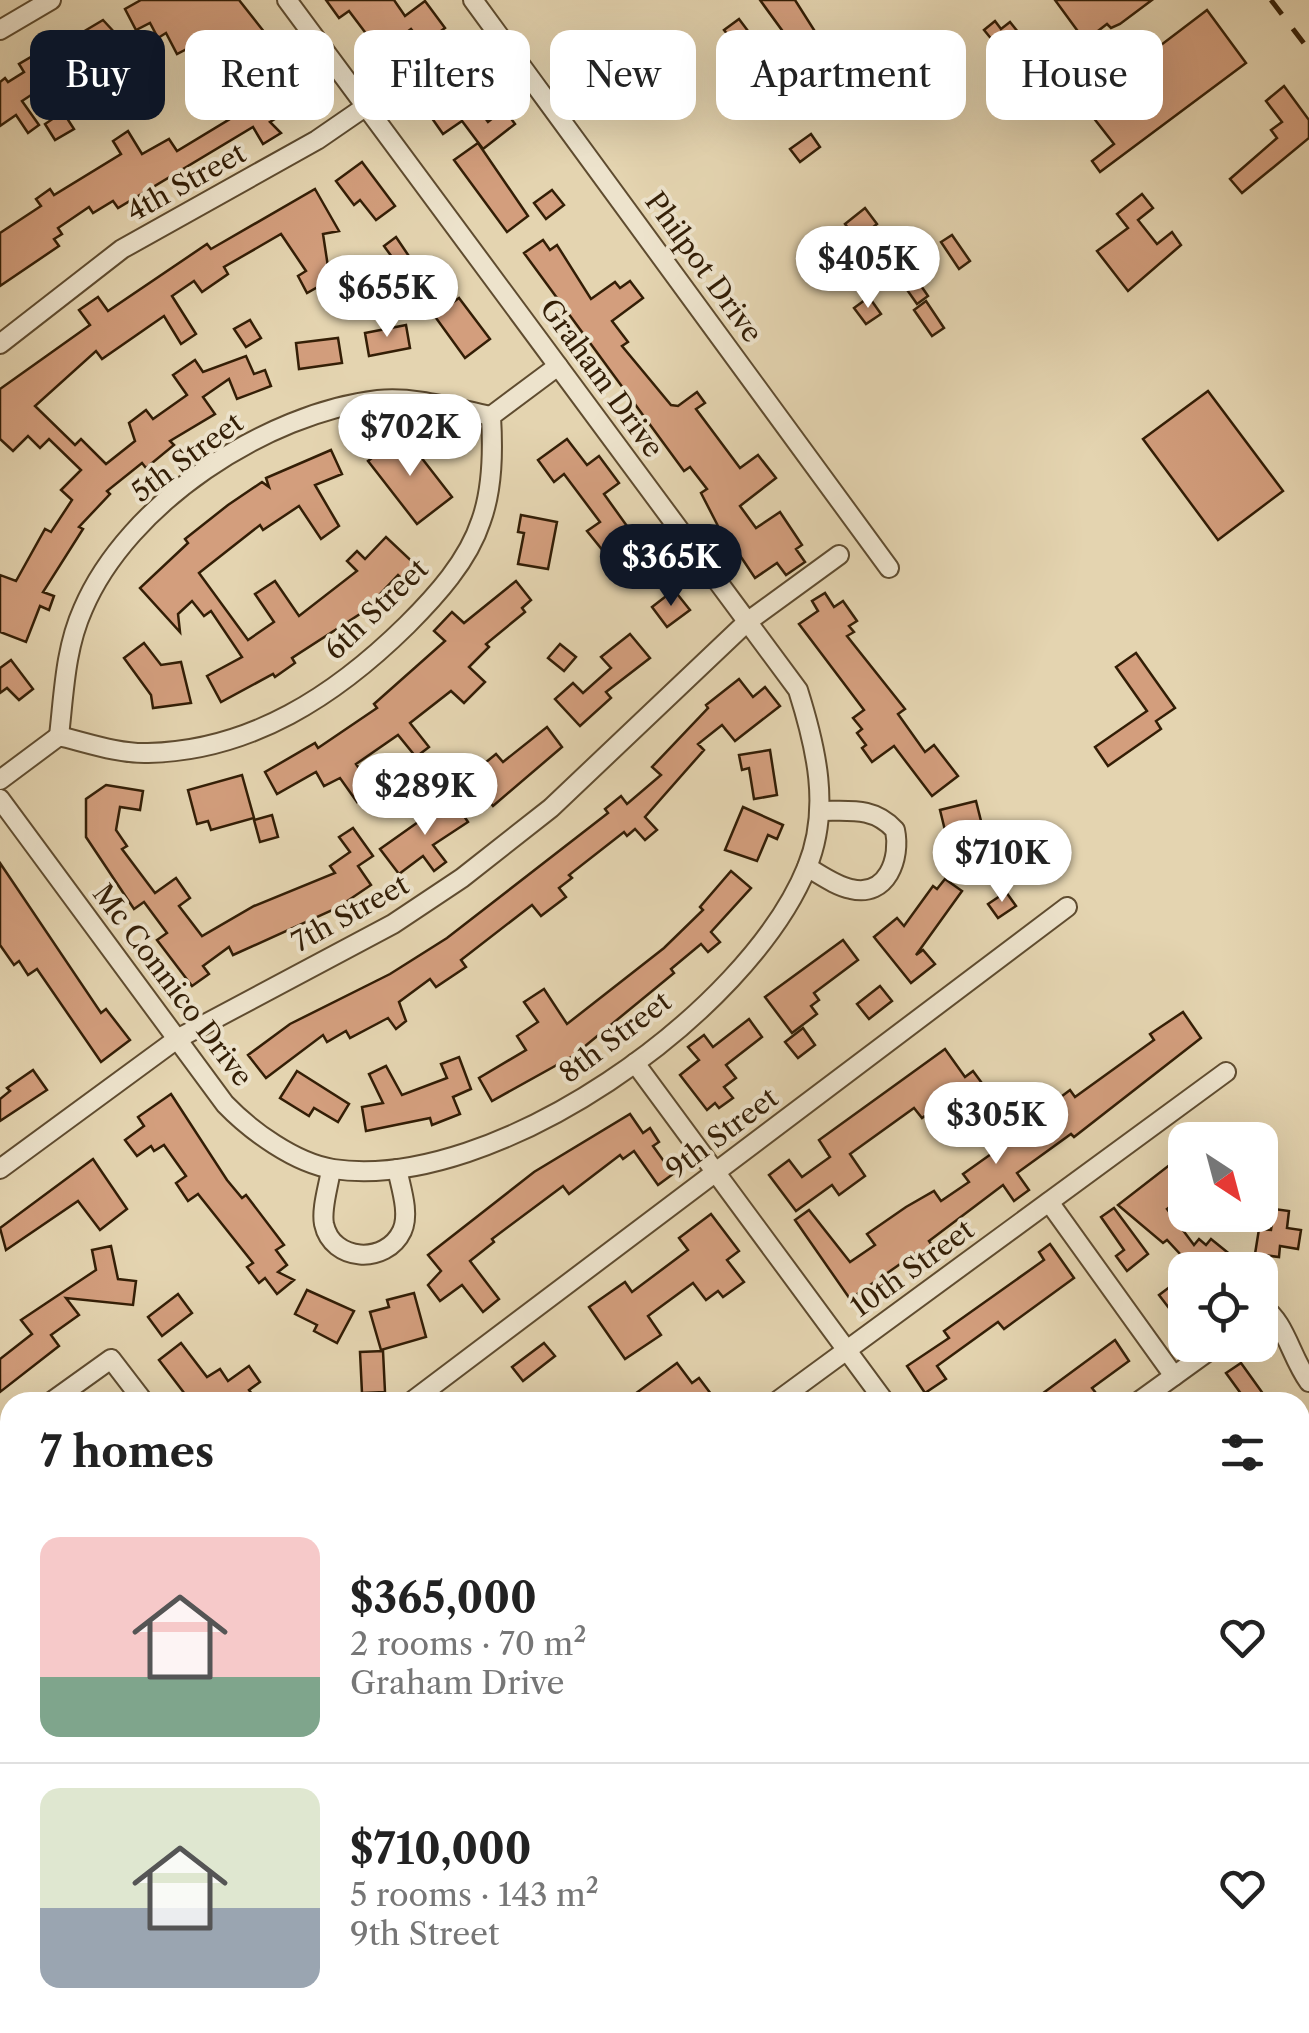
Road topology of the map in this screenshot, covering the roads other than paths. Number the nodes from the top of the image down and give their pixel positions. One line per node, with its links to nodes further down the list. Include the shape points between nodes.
1 (51, 0): 4 (street)
2 (287, 0): 5 (street, Graham Drive)
3 (473, 0): 12 (street, Philpot Drive)
4 (0, 30)
5 (354, 89)
6 (354, 116): 8 (street, 4th Street, via 122,249)
7 (377, 120): 9 (street, Graham Drive)
8 (0, 344)
9 (558, 366): 10 (street); 13 (street, Graham Drive)
10 (491, 416): 14 (street, 5th Street, via 414,400 326,410 285,423 192,482 148,516 83,607 68,650); 14 (street, 6th Street, via 493,454 481,522 428,604 366,665 302,710 240,738 147,754)
11 (839, 555): 13 (street, 7th Street)
12 (889, 568)
13 (747, 622): 17 (street, Graham Drive, via 798,690 814,739); 20 (street, 7th Street, via 564,796 462,878 392,924)
14 (59, 736): 15 (street)
15 (0, 780)
16 (0, 798): 20 (street, Mc Connico Drive)
17 (822, 811): 18 (street, 8th Street); 18 (street, via 870,811 884,818 895,830 896,860 890,875 862,891)
18 (807, 867): 21 (street, 8th Street, via 736,972)
19 (1067, 907): 26 (street, 9th Street)
20 (178, 1040): 23 (street, 7th Street); 24 (street, Mc Connico Drive, via 254,1134)
21 (635, 1063): 25 (street, 8th Street, via 497,1143); 26 (street)
22 (1226, 1072): 27 (street, 10th Street)
23 (0, 1169)
24 (331, 1169): 25 (street, 8th Street); 25 (street, via 323,1221 328,1235 340,1248 374,1255 402,1233 406,1217)
25 (397, 1170)
26 (715, 1173): 29 (street); 35 (street, 9th Street)
27 (1049, 1202): 29 (street, 10th Street); 31 (street)
28 (1278, 1321): 32 (street, via 1292,1360)
29 (846, 1350): 36 (street, 10th Street); 37 (street)
30 (1193, 1362): 31 (street)
31 (1174, 1376): 38 (street)
32 (1309, 1382)
33 (66, 1392): 34 (street, via 112,1359)
34 (137, 1392)
35 (423, 1392)
36 (789, 1392)
37 (878, 1392)
38 (1152, 1392)

